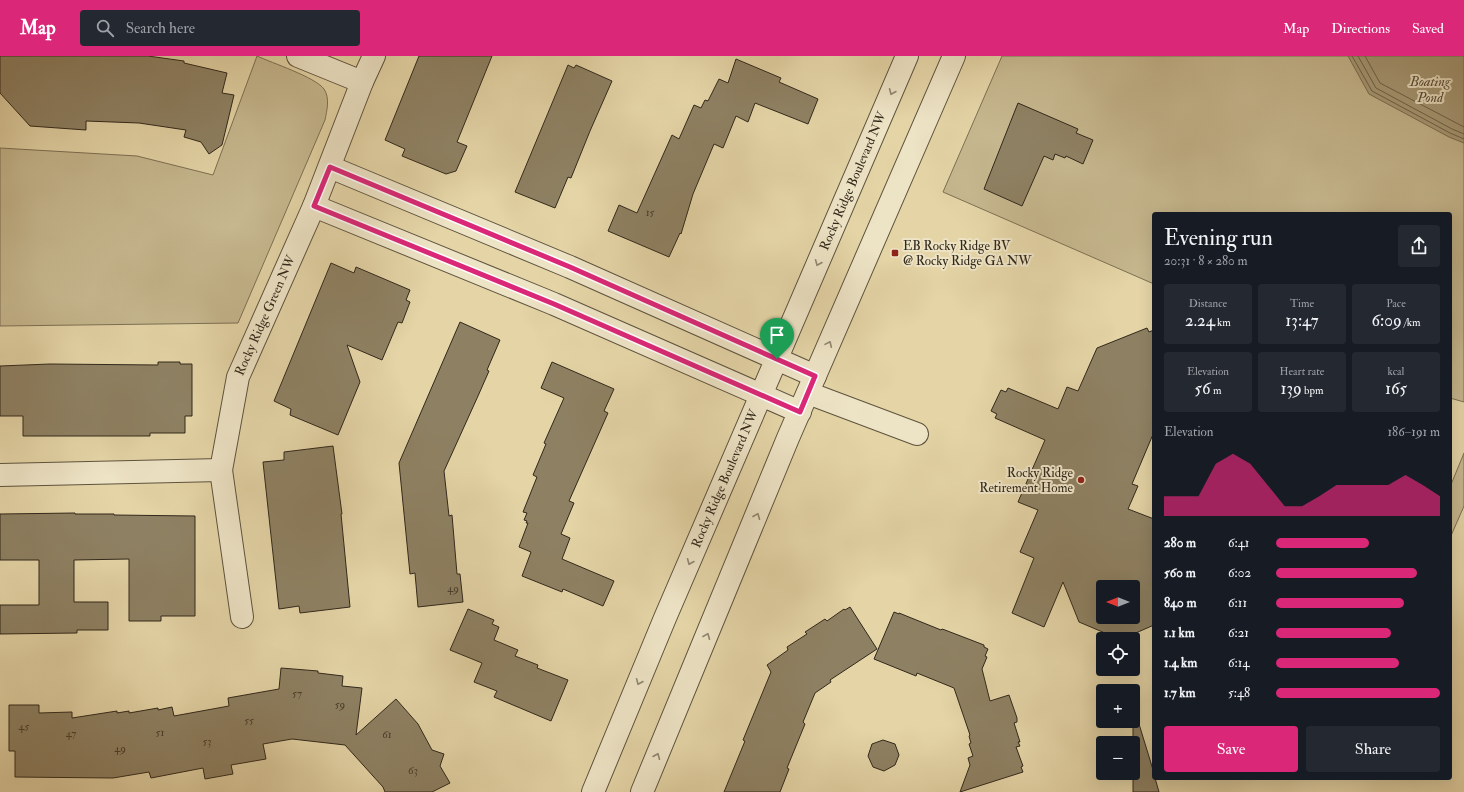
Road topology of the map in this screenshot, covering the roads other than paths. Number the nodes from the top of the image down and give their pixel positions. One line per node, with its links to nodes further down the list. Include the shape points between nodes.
1 (298, 56): 5 (street)
2 (374, 56): 5 (street, Rocky Ridge Green NW)
3 (907, 56): 8 (street, Rocky Ridge Boulevard NW, one-way to 8)
4 (954, 56): 9 (street, one-way to 4)
5 (362, 82): 6 (street, Rocky Ridge Green NW)
6 (330, 167): 7 (street, Rocky Ridge Green NW); 8 (street, via 563,264)
7 (314, 206): 10 (street, via 546,301); 12 (street, Rocky Ridge Green NW, via 238,377)
8 (777, 359): 9 (street); 10 (street, Rocky Ridge Boulevard NW)
9 (808, 394): 10 (street); 11 (street); 16 (street, one-way to 9)
10 (762, 395): 15 (street, Rocky Ridge Boulevard NW, one-way to 15)
11 (917, 434)
12 (221, 470): 13 (street); 14 (street, Rocky Ridge Green NW)
13 (0, 475)
14 (242, 618)
15 (593, 792)
16 (642, 792)

